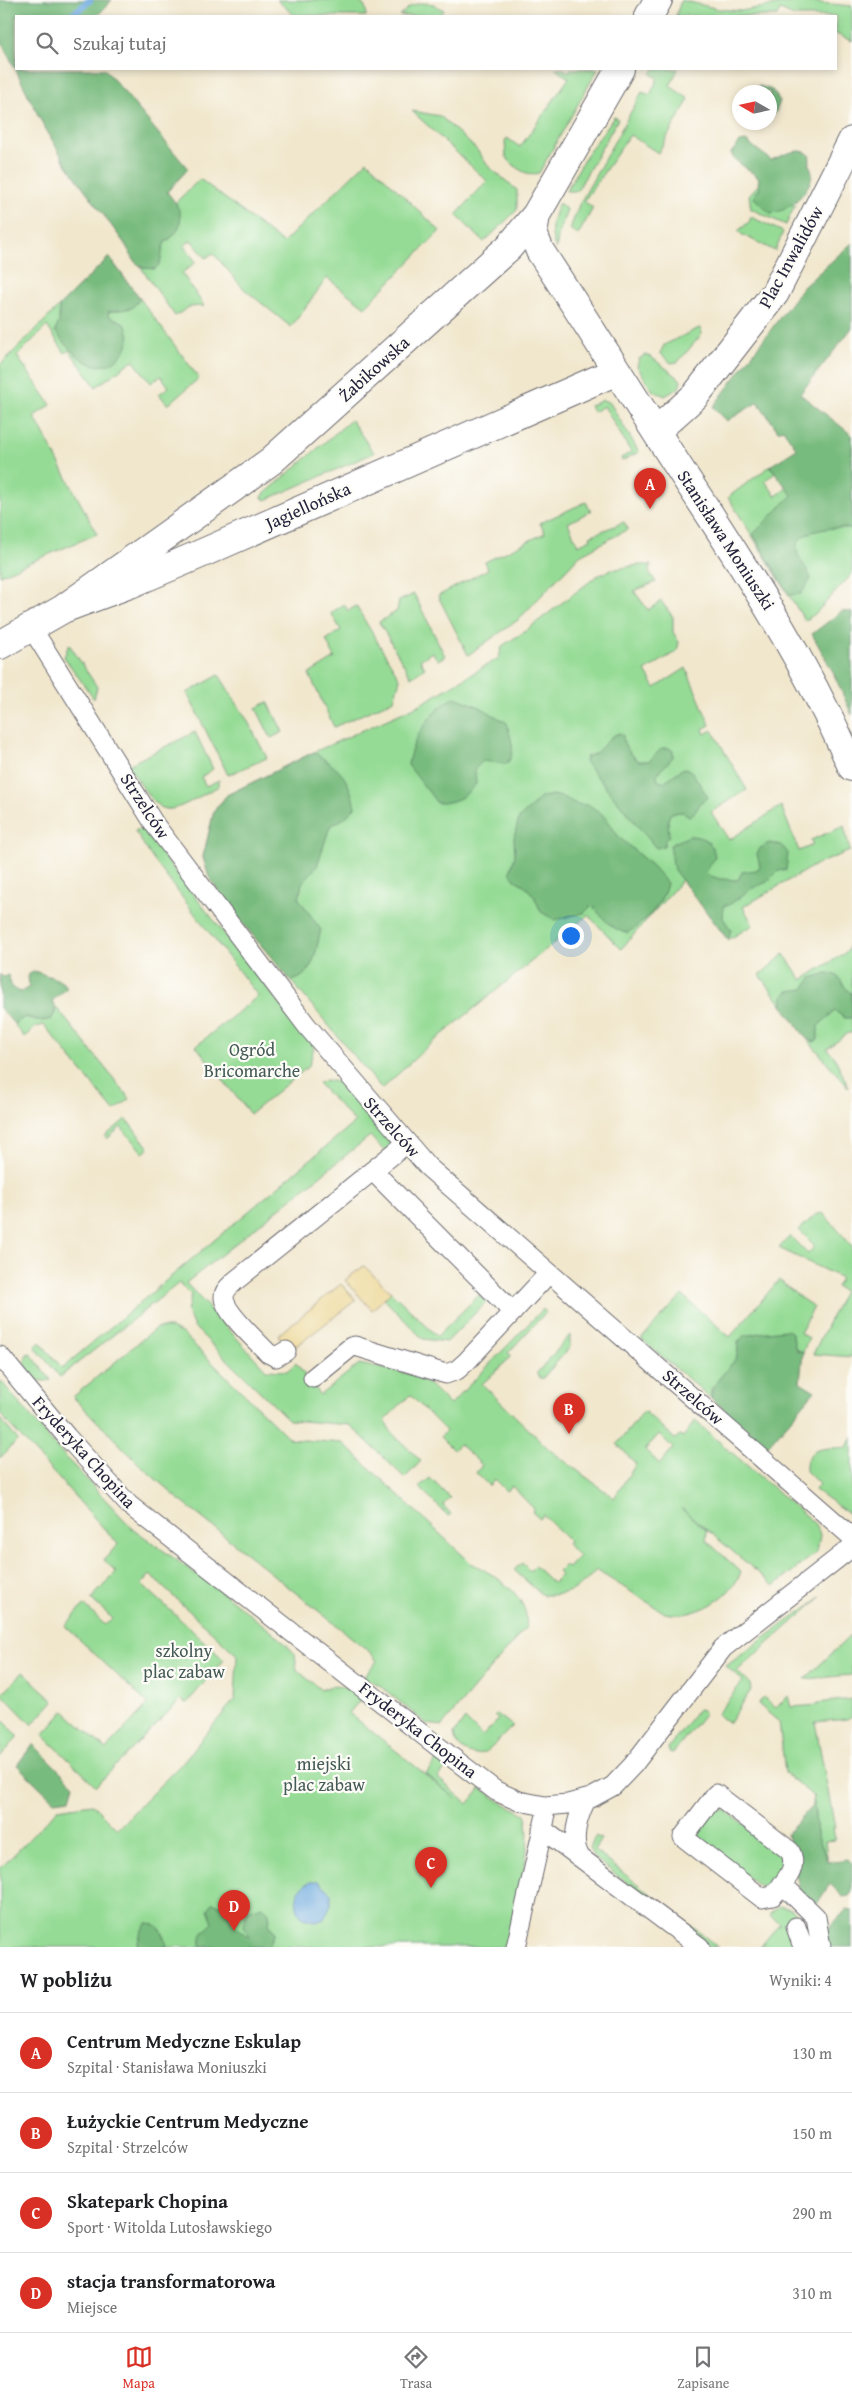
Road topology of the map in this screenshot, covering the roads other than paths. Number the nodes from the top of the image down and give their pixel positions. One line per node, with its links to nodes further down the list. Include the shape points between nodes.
1 (658, 0): 2 (street)
2 (650, 15)
3 (619, 70): 5 (street, Żabikowska)
4 (852, 141): 7 (street, Plac Inwalidów, via 775,293 695,396)
5 (536, 215): 6 (street, Stanisława Moniuszki, via 533,233 537,245); 8 (street, Żabikowska, via 509,246 271,461)
6 (617, 370): 7 (street, Stanisława Moniuszki); 8 (street, Jagiellońska, via 198,555)
7 (656, 431): 11 (street, Stanisława Moniuszki, via 790,641 830,716)
8 (63, 608): 9 (street, Jagiellońska)
9 (31, 627): 10 (street, Jagiellońska); 12 (street, Strzelców, via 155,825 313,1034)
10 (0, 645)
11 (852, 767)
12 (407, 1144): 13 (street); 14 (street, Strzelców, via 428,1167)
13 (373, 1171): 15 (street); 16 (street, via 226,1291 224,1297 228,1309 268,1353 276,1357)
14 (549, 1272): 15 (street); 19 (street, Strzelców)
15 (513, 1312): 18 (street, via 452,1373 446,1374 355,1346)
16 (286, 1350)
17 (0, 1356): 22 (street, Fryderyka Chopina, via 67,1438 128,1505 496,1791 519,1801)
18 (313, 1378)
19 (852, 1537)
20 (852, 1547): 21 (street, Fryderyka Chopina, via 723,1648 633,1765 612,1786)
21 (586, 1800): 22 (street, Fryderyka Chopina); 24 (street, via 576,1832)
22 (545, 1806): 23 (street)
23 (542, 1830): 24 (street); 27 (street)
24 (580, 1857): 28 (street)
25 (782, 1884): 25 (street, via 793,1868 794,1859 790,1851 716,1794 702,1802 683,1837 762,1898 773,1896); 30 (street, via 816,1917)
26 (796, 1927): 29 (street)
27 (516, 1947)
28 (700, 1947)
29 (802, 1947)
30 (821, 1947)

